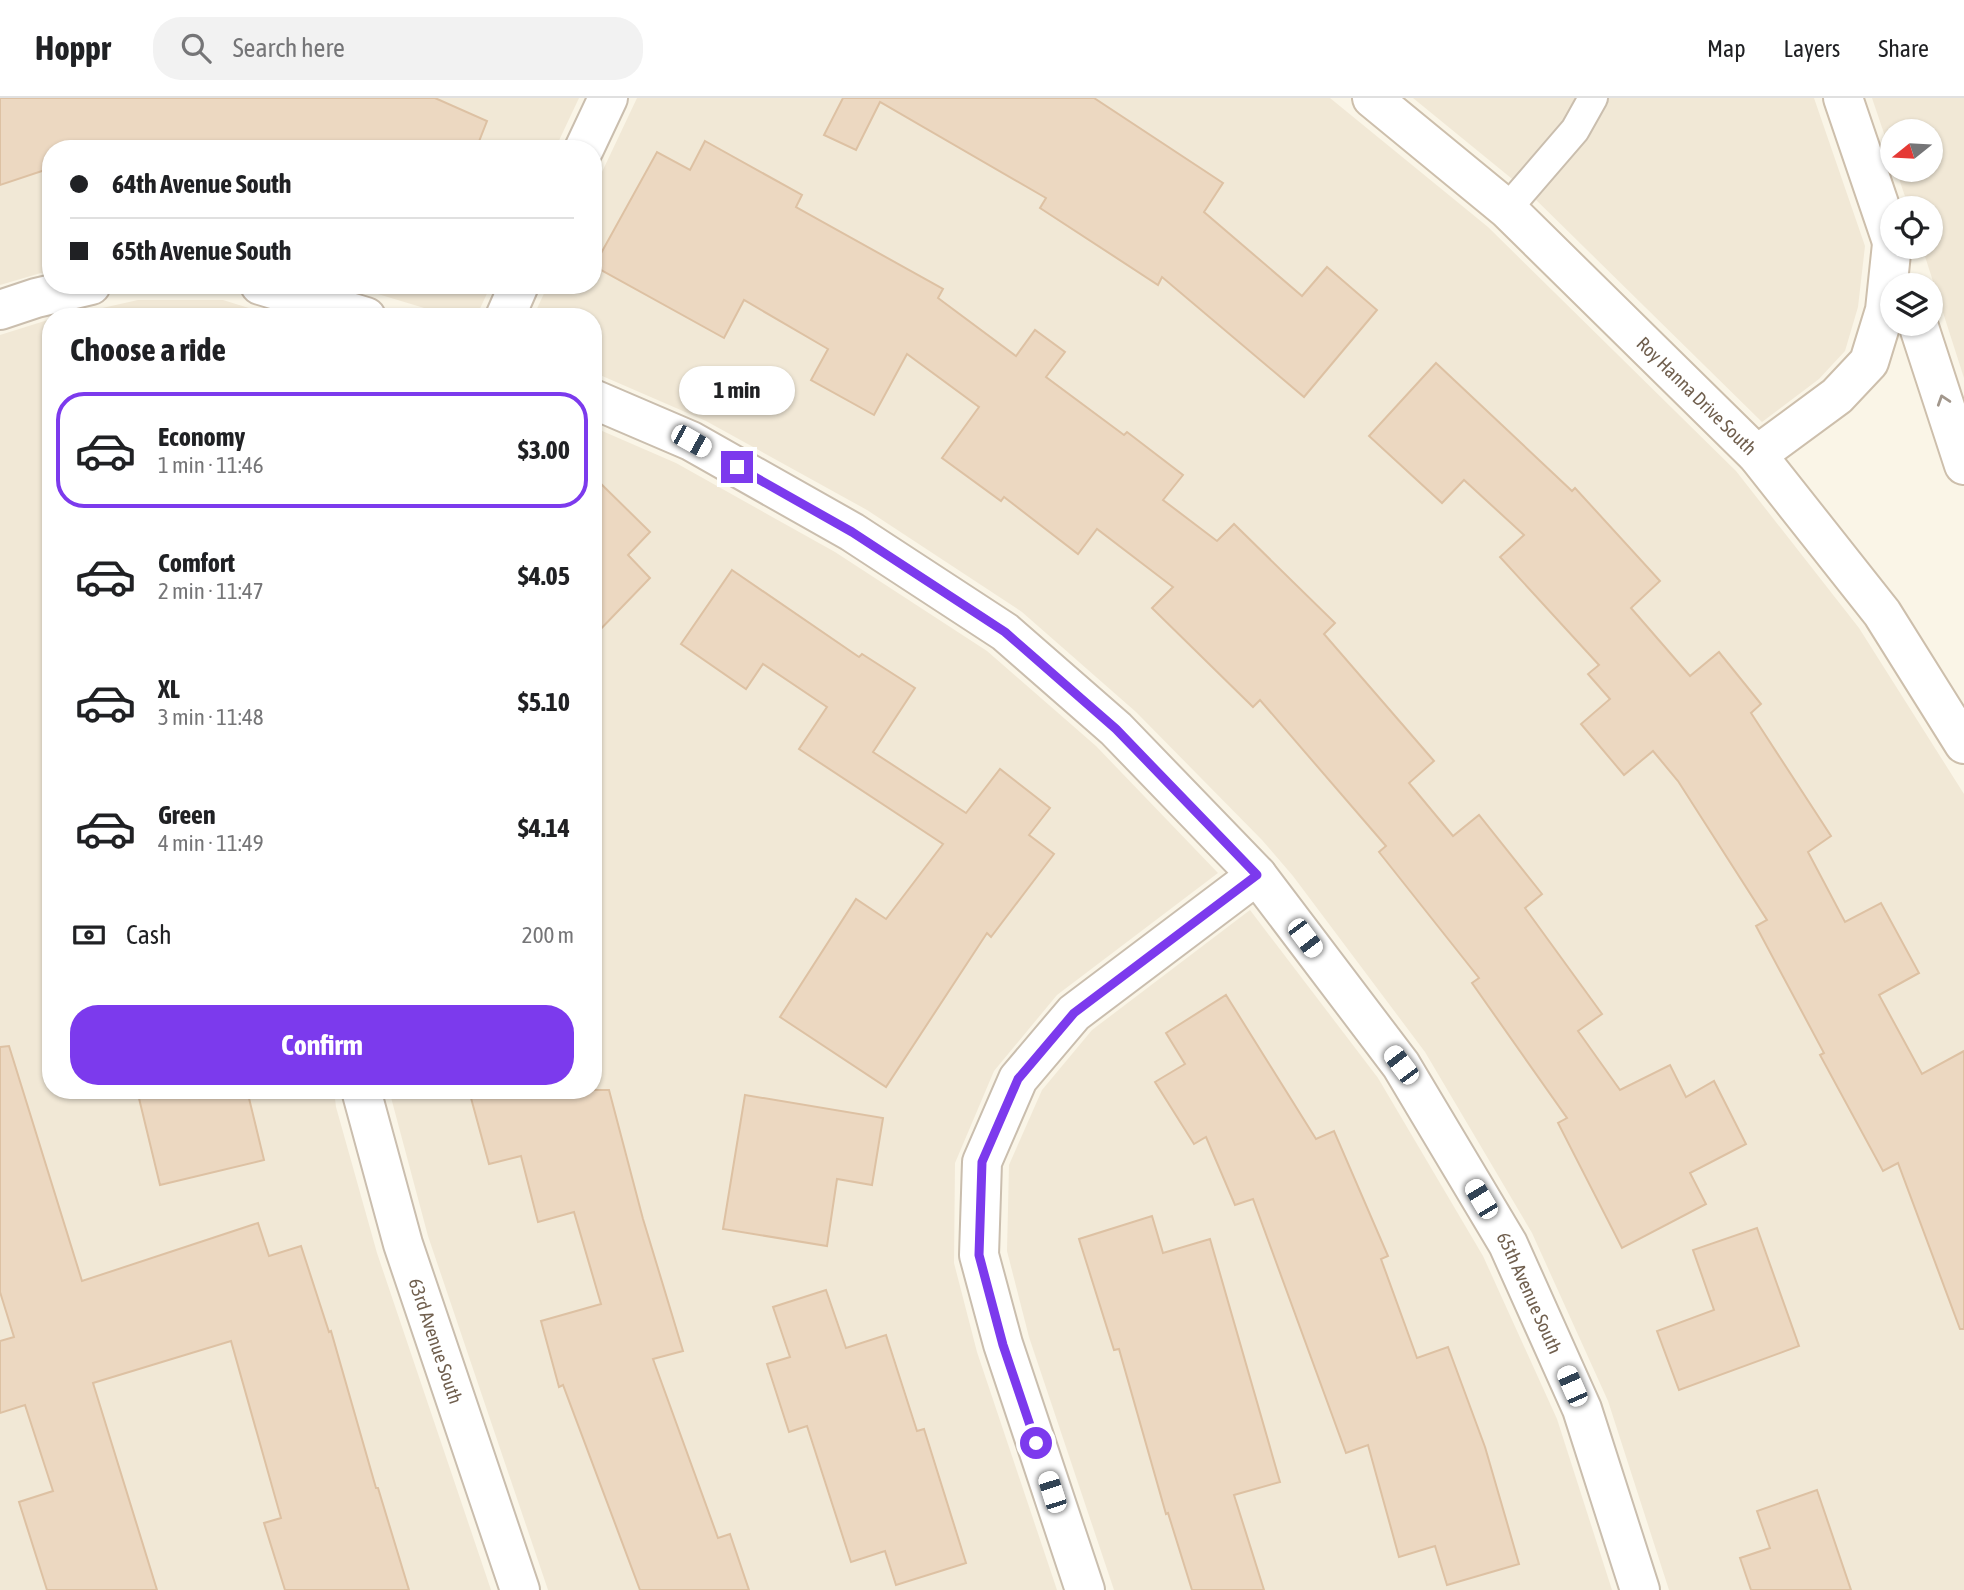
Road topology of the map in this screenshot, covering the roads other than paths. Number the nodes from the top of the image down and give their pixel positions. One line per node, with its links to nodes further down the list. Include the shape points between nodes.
1 (608, 98): 5 (street)
2 (1372, 98): 7 (street, Roy Hanna Drive South)
3 (1593, 98): 7 (lane, via 1575,130)
4 (1843, 98): 6 (street)
5 (588, 140)
6 (1880, 208)
7 (1507, 209): 15 (street, Roy Hanna Drive South)
8 (1890, 259): 15 (street, via 1885,310 1869,362 1837,396)
9 (54, 294): 12 (street)
10 (290, 294): 11 (street)
11 (336, 308)
12 (0, 310)
13 (1922, 336): 16 (street, one-way to 13)
14 (602, 403): 18 (street, 65th Avenue South, via 691,441 840,525 1005,632 1116,729)
15 (1757, 455): 17 (street, Roy Hanna Drive South, via 1882,613)
16 (1964, 465)
17 (1964, 744)
18 (1257, 875): 21 (street, via 1074,1013 1018,1079 982,1162 979,1255 1003,1345); 22 (street, 65th Avenue South, via 1401,1065 1508,1244 1583,1409)
19 (363, 1099): 20 (street, 63rd Avenue South, via 403,1244)
20 (520, 1590)
21 (1085, 1590)
22 (1640, 1590)

